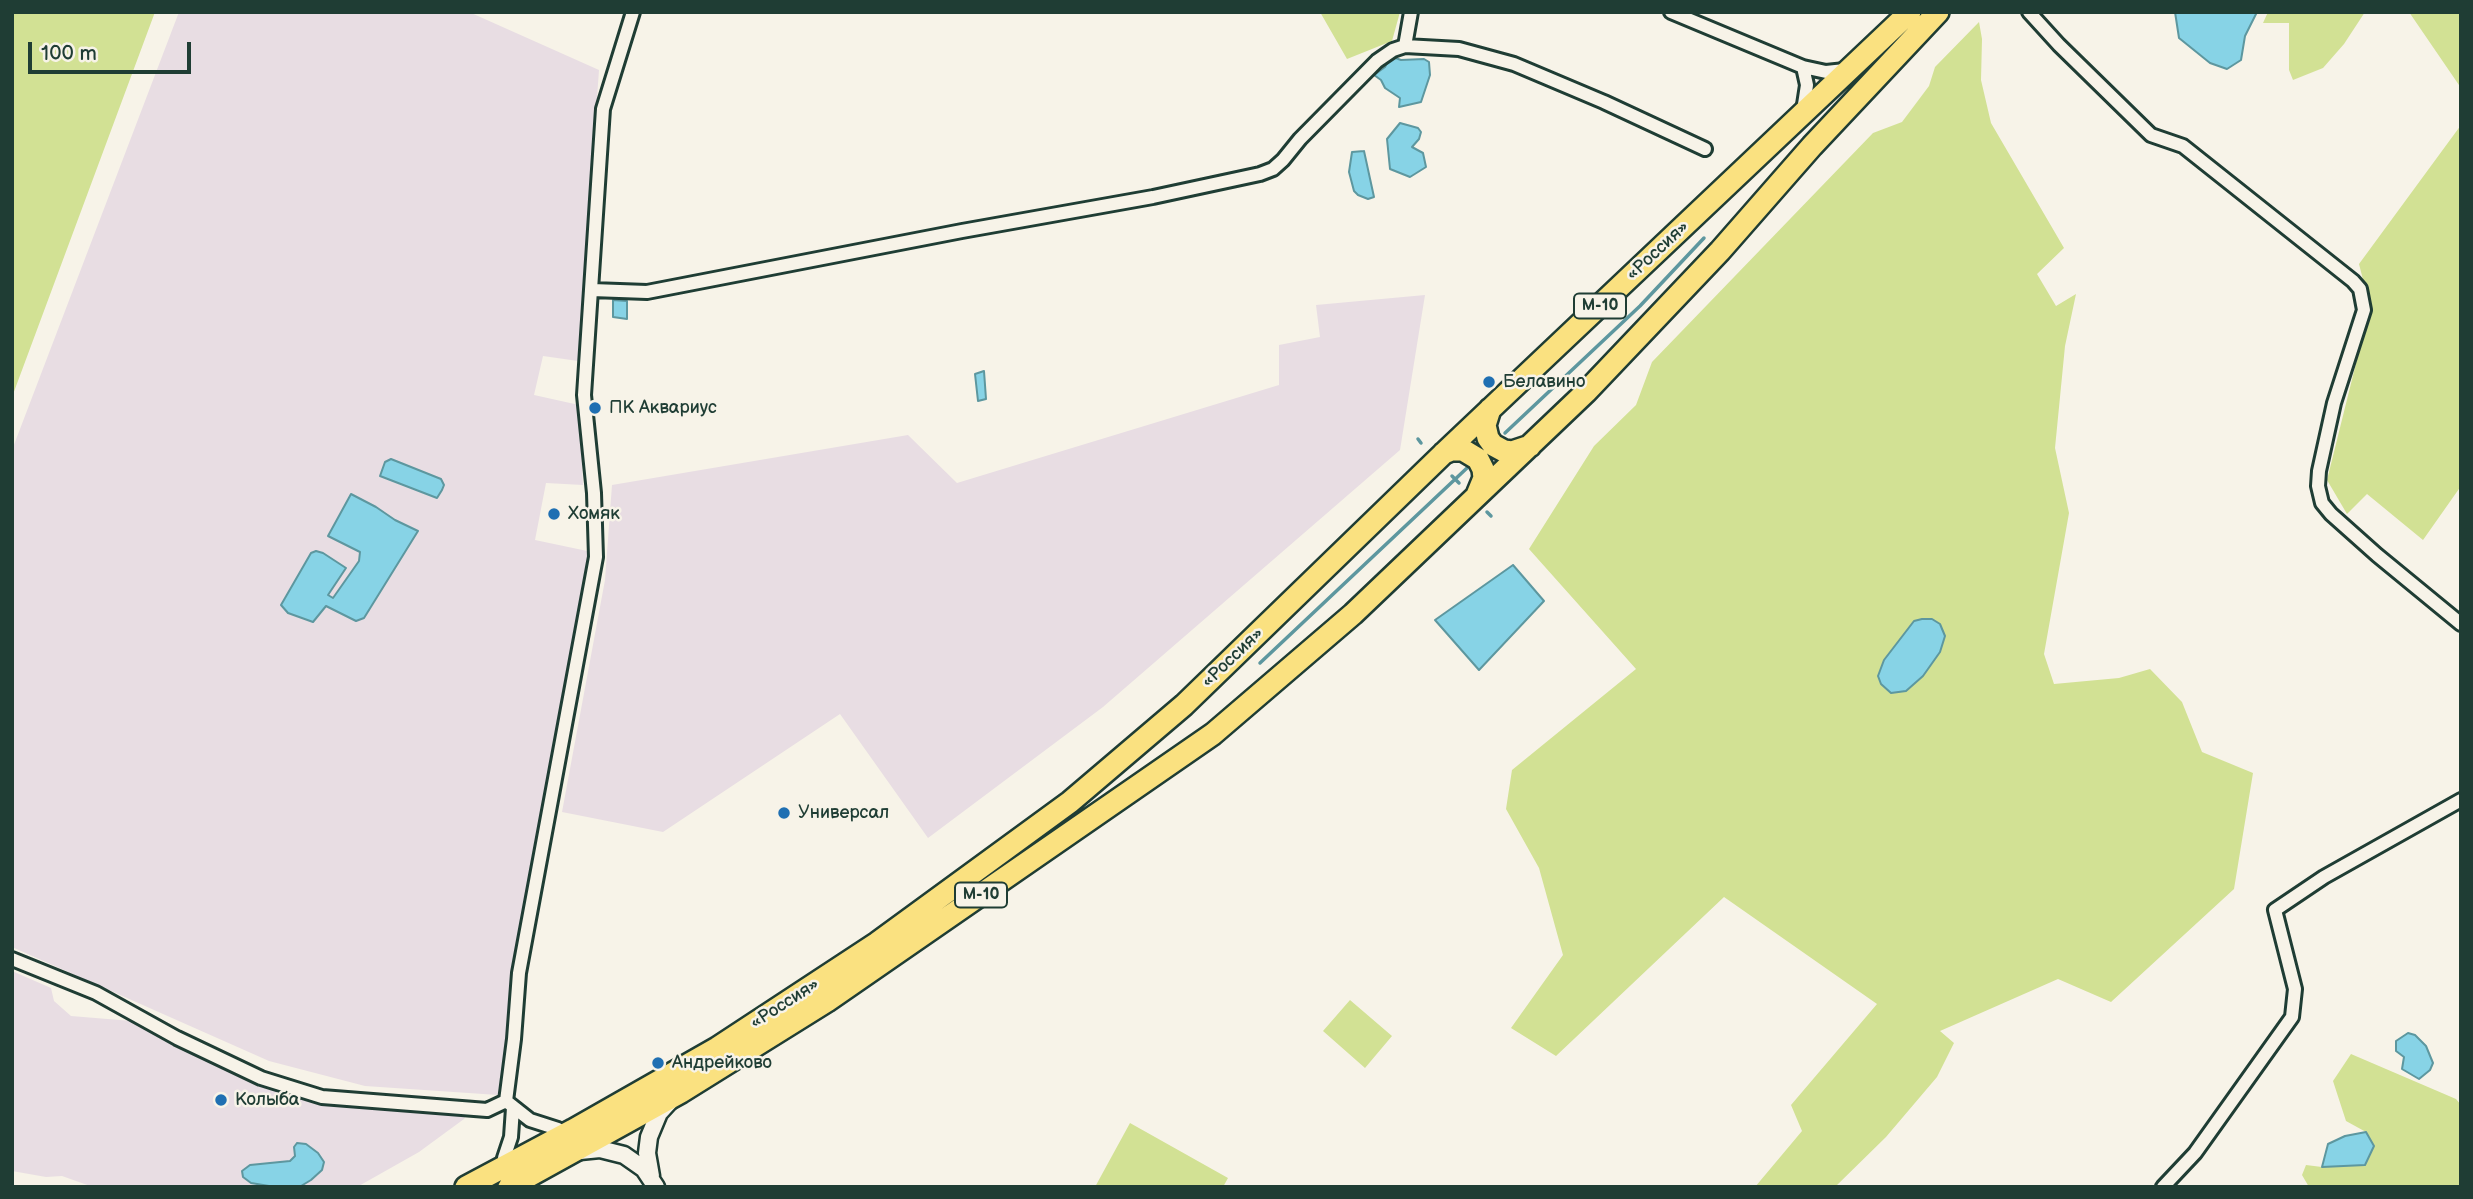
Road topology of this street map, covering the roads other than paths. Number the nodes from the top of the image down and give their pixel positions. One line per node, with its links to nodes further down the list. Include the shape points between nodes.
1 (633, 12): 14 (street, via 603,109)
2 (1411, 12): 8 (street)
3 (1671, 12): 9 (street)
4 (1910, 12): 10 (highway, «Россия» / М-10)
5 (1938, 12): 12 (highway, «Россия» / М-10)
6 (1952, 12): 12 (highway, via 1837,133)
7 (2029, 12): 19 (street, via 2151,135 2183,146 2360,289 2364,310 2334,403 2319,471 2322,503)
8 (1405, 46): 13 (street, via 1459,49 1514,64); 14 (street, via 1377,61 1283,160 1260,174 647,292)
9 (1803, 67): 10 (street, via 1831,72); 11 (street, via 1806,97)
10 (1852, 68): 11 (highway, «Россия» / М-10)
11 (1798, 120): 15 (highway, «Россия» / М-10)
12 (1812, 146): 16 (highway, «Россия» / М-10, via 1665,310)
13 (1705, 149)
14 (592, 290): 24 (street, via 584,395 596,558 519,973)
15 (1490, 409): 16 (highway, via 1485,429 1493,444 1513,452); 17 (highway, «Россия» / М-10)
16 (1532, 445): 18 (highway, «Россия» / М-10)
17 (1444, 453): 18 (highway, via 1464,450 1480,462 1484,482); 21 (highway, «Россия» / М-10, via 1184,705 1070,802)
18 (1476, 497): 23 (highway, «Россия» / М-10, via 1353,614 1213,734 827,1002)
19 (2461, 624)
20 (2461, 800): 32 (street, via 2275,910 2295,989 2292,1017 2195,1153)
21 (901, 926): 25 (highway, via 872,936 713,1041); 30 (highway, «Россия» / М-10, via 717,1048)
22 (12, 958): 24 (street, via 96,993 261,1078 322,1097 487,1110)
23 (681, 1092): 26 (highway, «Россия» / М-10); 28 (street, via 665,1106 652,1128 647,1153)
24 (509, 1105): 25 (street, via 530,1121); 27 (street, via 511,1137)
25 (558, 1129): 27 (highway)
26 (568, 1155): 28 (street, via 592,1149 616,1152 634,1161); 31 (highway, «Россия» / М-10)
27 (504, 1158): 29 (highway)
28 (654, 1183)
29 (447, 1187)
30 (466, 1187)
31 (509, 1187)
32 (2163, 1187)

